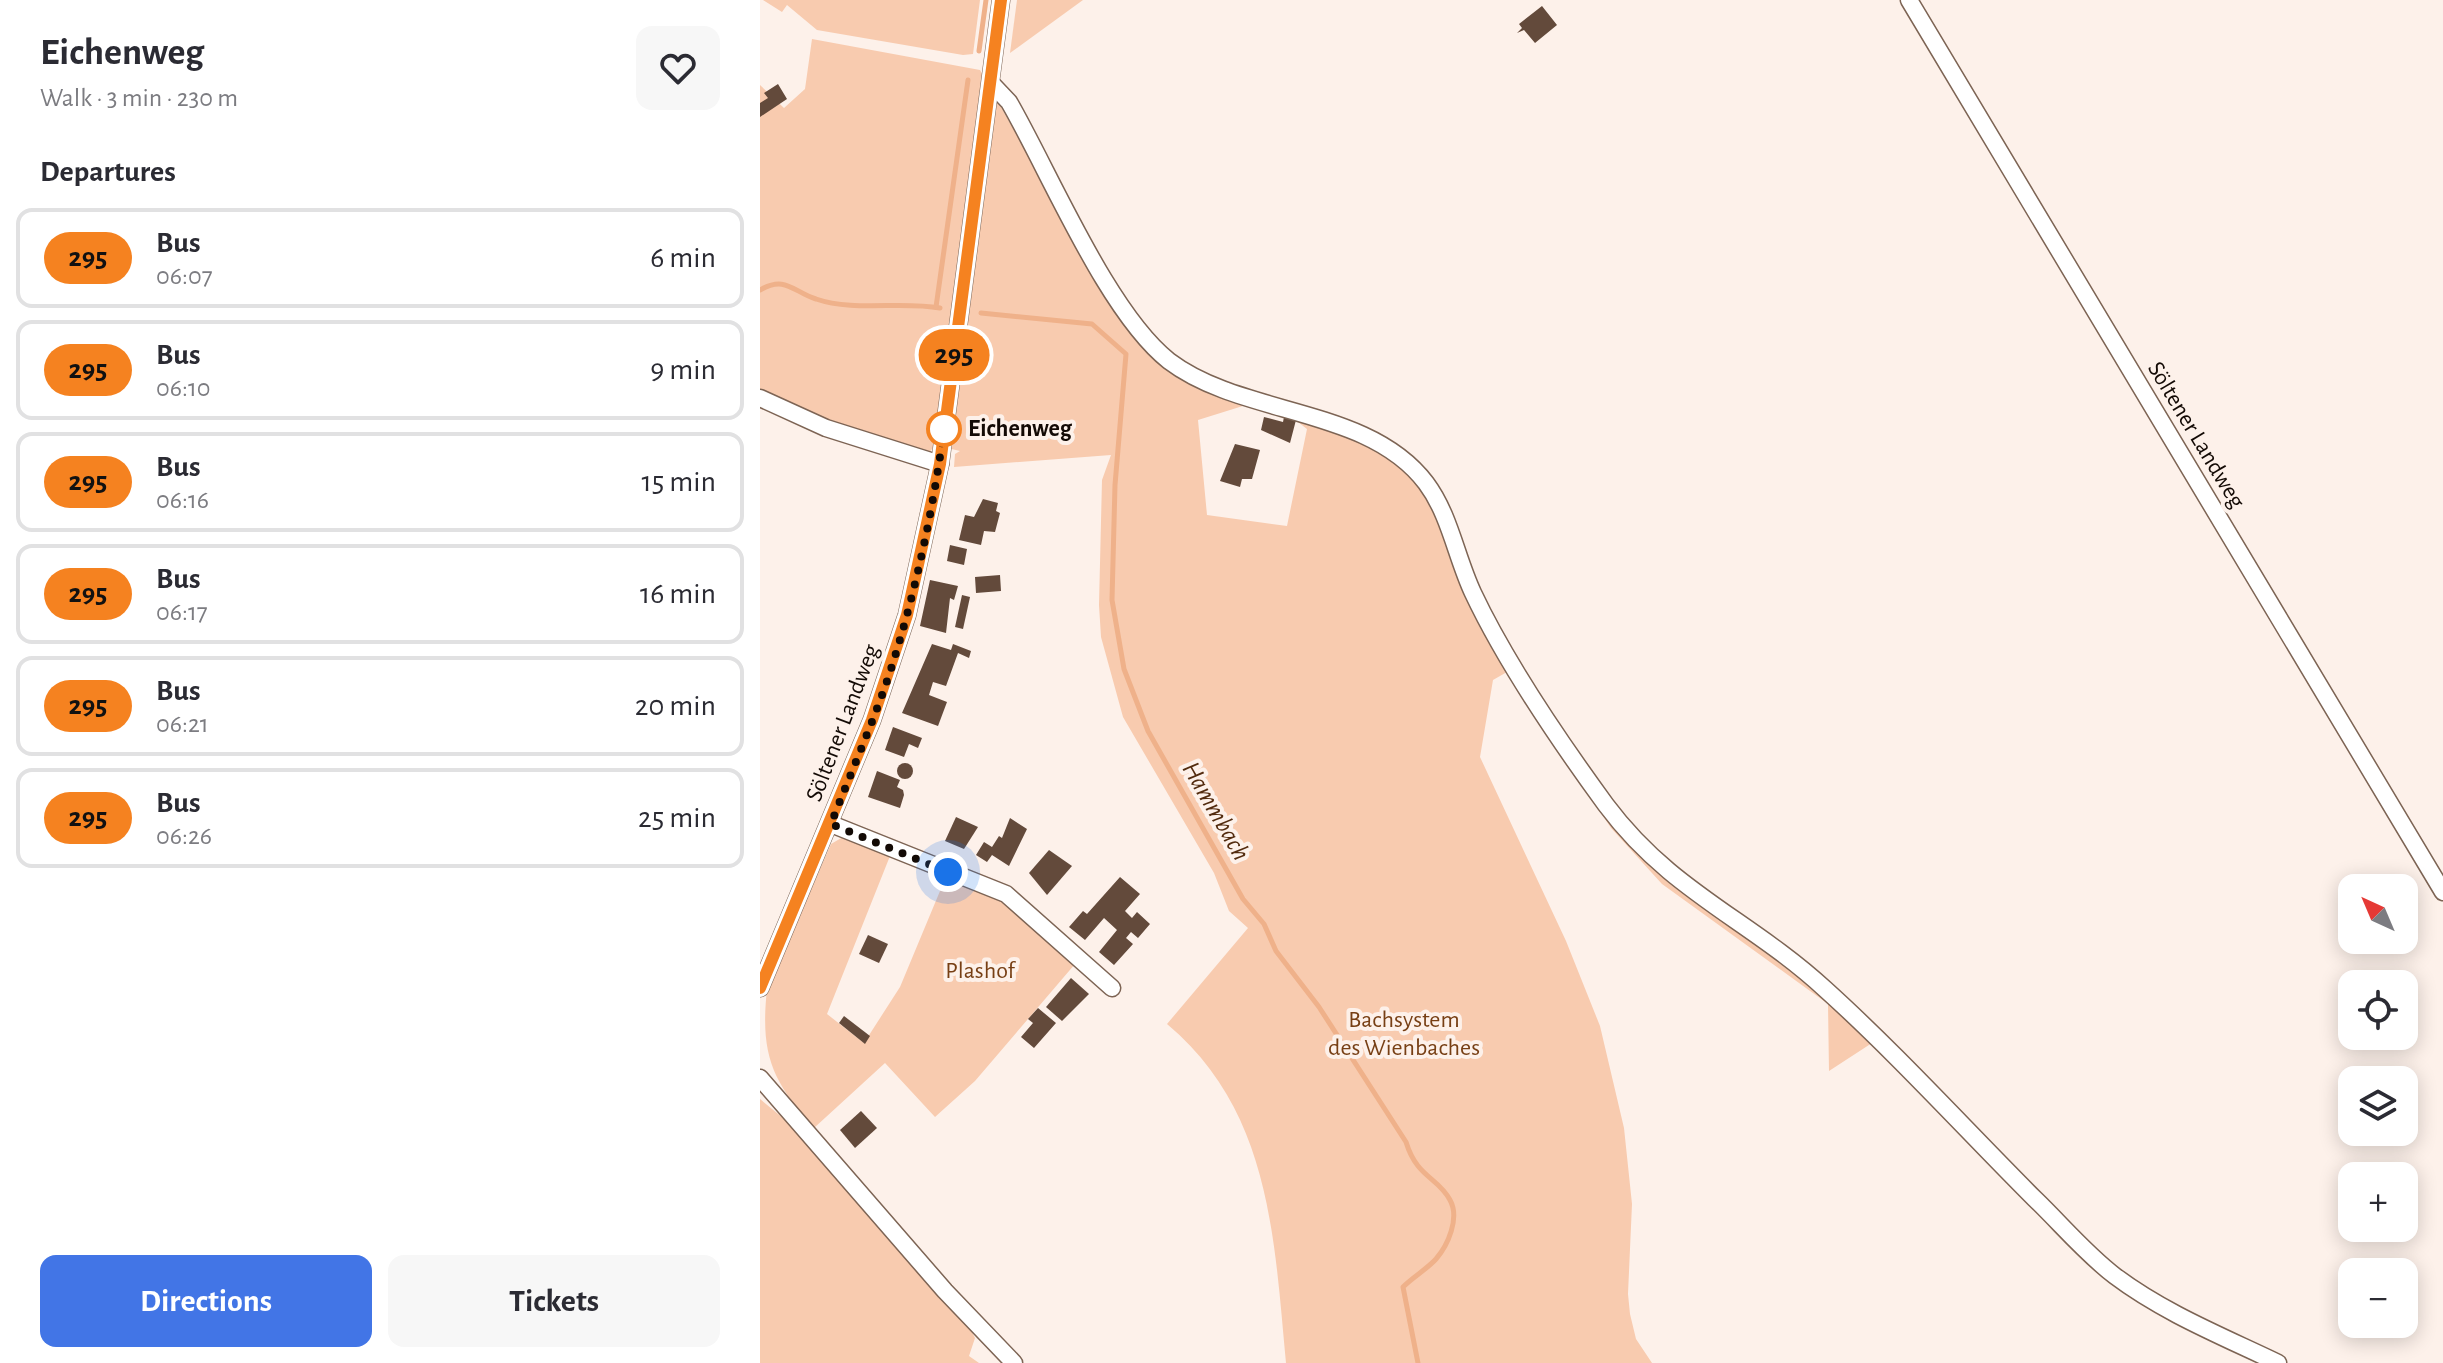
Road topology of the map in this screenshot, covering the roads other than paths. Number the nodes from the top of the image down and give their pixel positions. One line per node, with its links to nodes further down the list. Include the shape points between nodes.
1 (1001, 0): 3 (street, Söltener Landweg)
2 (1909, 0): 7 (street, Söltener Landweg)
3 (991, 83): 5 (street, Söltener Landweg); 12 (street, via 1009,102 1104,277 1156,349 1214,385 1373,440 1425,482 1443,513 1472,591 1502,645 1599,795 1666,872 1828,991 2115,1276)
4 (760, 398): 5 (street, via 826,428)
5 (940, 464): 6 (street, Söltener Landweg, via 891,670)
6 (831, 824): 8 (street, Söltener Landweg); 9 (street, via 1006,894)
7 (2443, 892)
8 (760, 988)
9 (1112, 988)
10 (760, 1078): 11 (street, via 913,1256)
11 (1014, 1363)
12 (2278, 1363)

